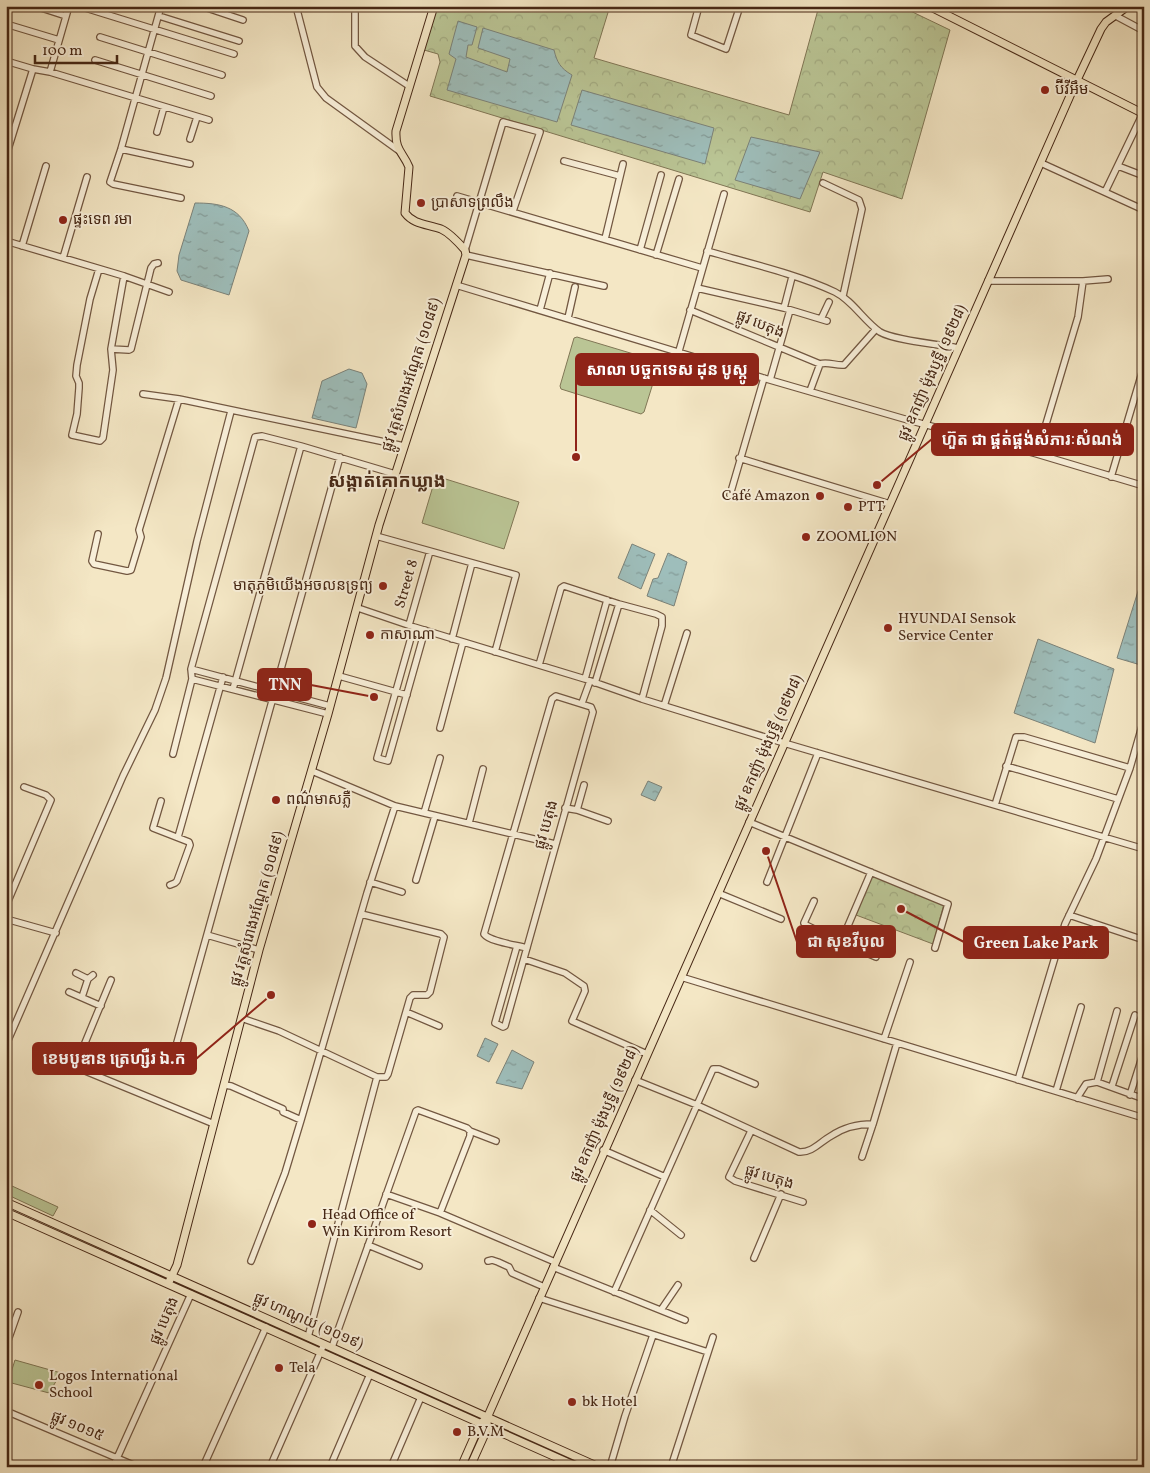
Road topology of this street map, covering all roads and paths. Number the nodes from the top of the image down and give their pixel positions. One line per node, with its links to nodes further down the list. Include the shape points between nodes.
1 (35, 6): 13 (street)
2 (69, 6): 13 (street)
3 (79, 6): 18 (street)
4 (162, 6): 14 (street)
5 (202, 6): 16 (street)
6 (296, 6): 42 (street, via 321,92)
7 (355, 6): 32 (street, via 355,46 364,57)
8 (434, 6): 32 (main road)
9 (699, 6): 10 (street, via 691,35 726,49)
10 (740, 6)
11 (929, 6): 31 (main road)
12 (1128, 6): 15 (main road, ផ្លូវ ឧកញ៉ា ម៉ុងឫទ្ធី (១៩២៨))
13 (66, 16): 21 (street)
14 (159, 16): 18 (street); 22 (street)
15 (1116, 16): 19 (street); 31 (main road, ផ្លូវ ឧកញ៉ា ម៉ុងឫទ្ធី (១៩២៨), via 1101,29)
16 (243, 20)
17 (6, 24): 21 (street)
18 (155, 29): 23 (street); 24 (street)
19 (1144, 31)
20 (100, 38): 23 (street)
21 (59, 40): 28 (street)
22 (239, 41)
23 (148, 53): 29 (street); 30 (street)
24 (234, 54)
25 (95, 60): 29 (street)
26 (6, 61): 27 (street)
27 (32, 69): 28 (street); 43 (street)
28 (50, 72): 34 (street)
29 (142, 76): 33 (street); 34 (street)
30 (222, 76)
31 (1077, 80): 36 (main road); 45 (main road, ផ្លូវ ឧកញ៉ា ម៉ុងឫទ្ធី (១៩២៨))
32 (409, 86): 42 (main road, via 396,131)
33 (211, 96)
34 (136, 98): 35 (street); 41 (street)
35 (164, 107): 37 (street); 39 (street)
36 (1143, 114): 49 (street)
37 (197, 117): 38 (street); 40 (street)
38 (209, 120)
39 (157, 132)
40 (190, 139)
41 (121, 149): 46 (street); 59 (street, via 110,182)
42 (398, 150): 68 (main road, via 409,168 405,213 418,223 452,236)
43 (7, 152)
44 (564, 161): 51 (street)
45 (1041, 163): 56 (street); 78 (main road, ផ្លូវ ឧកញ៉ា ម៉ុងឫទ្ធី (១៩២៨))
46 (190, 164)
47 (623, 164): 51 (street)
48 (46, 166): 65 (street)
49 (1118, 166): 52 (street); 56 (street)
50 (661, 175): 66 (street)
51 (620, 176): 63 (street)
52 (1144, 176)
53 (87, 177): 70 (street)
54 (679, 179): 69 (street)
55 (823, 183): 86 (street, via 859,200 862,208)
56 (1105, 192): 61 (street)
57 (724, 194): 67 (street)
58 (457, 196): 60 (street)
59 (181, 198)
60 (478, 202): 62 (street); 62 (street, via 502,122 540,132); 68 (street)
61 (1144, 210)
62 (513, 211): 63 (street)
63 (605, 239): 66 (street)
64 (6, 241): 65 (street)
65 (22, 246): 70 (street)
66 (640, 250): 69 (street)
67 (708, 251): 72 (street); 76 (street)
68 (466, 252): 74 (street); 81 (main road, ផ្លូវ វត្តសំរោងអណ្ដែត (១០៨៩))
69 (656, 254): 72 (street)
70 (63, 258): 73 (street)
71 (158, 263): 80 (street, via 151,268)
72 (702, 268): 84 (street)
73 (99, 269): 75 (street); 95 (street, via 77,365 79,388 72,435 100,442 103,438 113,370)
74 (550, 273): 82 (street); 89 (street)
75 (124, 276): 80 (street); 95 (street)
76 (792, 277): 86 (street); 88 (street)
77 (1108, 279): 79 (street)
78 (988, 281): 79 (street); 94 (main road, ផ្លូវ ឧកញ៉ា ម៉ុងឫទ្ធី (១៩២៨))
79 (1083, 281): 108 (street, via 1078,317)
80 (148, 284): 85 (street); 95 (street, via 131,349)
81 (456, 285): 89 (street); 107 (main road, ផ្លូវ វត្តសំរោងអណ្ដែត (១០៨៩))
82 (604, 286)
83 (575, 287): 91 (street)
84 (697, 288): 88 (street); 90 (street)
85 (169, 292)
86 (843, 296): 92 (street)
87 (829, 302): 88 (street, via 824,320)
88 (787, 309): 93 (street)
89 (540, 310): 91 (street)
90 (690, 310): 93 (street, ផ្លូវ បេតុង); 96 (street)
91 (568, 318): 96 (street)
92 (876, 329): 94 (street, via 888,336); 97 (street, via 844,365)
93 (780, 347): 97 (street, ផ្លូវ បេតុង); 100 (street)
94 (959, 348): 105 (main road, ផ្លូវ ឧកញ៉ា ម៉ុងឫទ្ធី (១៩២៨))
95 (111, 349)
96 (679, 351): 99 (street)
97 (820, 364): 101 (street)
98 (1144, 366): 112 (street)
99 (764, 378): 100 (street); 110 (street)
100 (770, 380): 101 (street)
101 (810, 391): 105 (street)
102 (142, 394): 103 (street)
103 (179, 399): 104 (street); 116 (street, via 139,530 141,537 131,570 94,564)
104 (232, 411): 107 (street); 188 (street, via 197,541 166,678 155,710)
105 (925, 424): 108 (street); 115 (main road, ផ្លូវ ឧកញ៉ា ម៉ុងឫទ្ធី (១៩២៨))
106 (301, 446): 109 (street); 130 (street, via 262,436 255,437 253,441); 134 (street)
107 (404, 446): 111 (main road, ផ្លូវ វត្តសំរោងអណ្ដែត (១០៨៩))
108 (1038, 454): 112 (street)
109 (340, 456): 111 (street); 138 (street)
110 (739, 458): 114 (street); 115 (street)
111 (395, 474): 117 (main road, ផ្លូវ វត្តសំរោងអណ្ដែត (១០៨៩))
112 (1111, 477): 113 (street)
113 (1144, 486)
114 (730, 495)
115 (890, 504): 148 (main road, ផ្លូវ ឧកញ៉ា ម៉ុងឫទ្ធី (១៩២៨))
116 (98, 534)
117 (376, 536): 118 (street); 122 (main road, ផ្លូវ វត្តសំរោងអណ្ដែត (១០៨៩))
118 (430, 551): 119 (street); 123 (street, Street 8)
119 (472, 563): 126 (street); 128 (street, via 516,575)
120 (607, 600): 121 (street); 129 (street, via 564,586 561,588); 135 (street)
121 (619, 604): 135 (street); 141 (street, via 662,617)
122 (358, 608): 123 (street); 131 (main road, ផ្លូវ វត្តសំរោងអណ្ដែត (១០៨៩))
123 (411, 626): 124 (street); 139 (street, Street 8)
124 (425, 630): 126 (street); 140 (street)
125 (687, 633): 144 (street)
126 (452, 639): 127 (street)
127 (463, 642): 128 (street); 147 (street)
128 (494, 652): 129 (street)
129 (538, 665): 135 (street)
130 (191, 669): 132 (street); 133 (street)
131 (339, 676): 139 (street); 145 (main road, ផ្លូវ វត្តសំរោងអណ្ដែត (១០៨៩))
132 (223, 677): 134 (street); 136 (street)
133 (192, 678): 136 (street); 150 (street)
134 (235, 680): 137 (street); 138 (street)
135 (590, 681): 141 (street); 143 (street)
136 (221, 686): 137 (street); 171 (street)
137 (233, 689): 142 (street)
138 (274, 692): 142 (street); 145 (street)
139 (396, 692): 140 (street); 140 (street, Street 8, via 377,758 388,761)
140 (407, 695)
141 (642, 699): 144 (street)
142 (272, 700): 145 (street); 189 (street)
143 (582, 703): 162 (street, ផ្លូវ បេតុង, via 592,709); 169 (street, via 556,696 552,699)
144 (664, 706): 148 (street)
145 (329, 710): 154 (main road, ផ្លូវ វត្តសំរោងអណ្ដែត (១០៨៩))
146 (1144, 719): 153 (street)
147 (440, 728)
148 (784, 743): 149 (street); 167 (main road, ផ្លូវ ឧកញ៉ា ម៉ុងឫទ្ធី (១៩២៨))
149 (818, 753): 160 (street); 170 (street)
150 (173, 754)
151 (440, 758): 164 (street)
152 (1006, 766): 153 (street, via 1014,741 1020,736); 158 (street); 160 (street)
153 (1130, 768): 158 (street)
154 (312, 770): 161 (street); 195 (main road, ផ្លូវ វត្តសំរោងអណ្ដែត (១០៨៩))
155 (483, 770): 168 (street)
156 (584, 785): 163 (street)
157 (24, 787): 183 (street, via 51,800)
158 (1118, 799): 172 (street)
159 (161, 801): 171 (street, via 153,828)
160 (995, 805): 172 (street)
161 (395, 806): 164 (street); 177 (street)
162 (565, 808): 163 (street); 173 (street, ផ្លូវ បេតុង)
163 (577, 810): 166 (street)
164 (424, 813): 165 (street)
165 (435, 816): 168 (street); 176 (street)
166 (608, 821)
167 (749, 822): 170 (street); 181 (main road, ផ្លូវ ឧកញ៉ា ម៉ុងឫទ្ធី (១៩២៨))
168 (469, 823): 169 (street)
169 (513, 833): 173 (street); 192 (street, via 484,934)
170 (785, 836): 175 (street); 178 (street)
171 (178, 837): 179 (street, via 190,845 177,881)
172 (1104, 837): 174 (street); 185 (street)
173 (555, 844): 193 (street, ផ្លូវ បេតុង)
174 (1144, 849)
175 (871, 872): 191 (street); 194 (street, via 948,904)
176 (416, 880)
177 (370, 882): 180 (street); 184 (street)
178 (768, 882)
179 (170, 885)
180 (402, 892)
181 (718, 893): 187 (street); 200 (main road, ផ្លូវ ឧកញ៉ា ម៉ុងឫទ្ធី (១៩២៨))
182 (814, 901): 191 (street, via 804,923)
183 (6, 906)
184 (361, 914): 207 (street, via 444,937 430,992 427,996 413,995); 216 (street)
185 (1069, 915): 190 (street); 222 (street)
186 (6, 919): 188 (street)
187 (781, 919)
188 (56, 933): 213 (street)
189 (206, 935): 195 (street); 219 (street)
190 (1144, 940)
191 (841, 942): 196 (street)
192 (517, 946): 193 (street); 197 (street, ផ្លូវ បេតុង, via 497,1025 505,1026)
193 (527, 948): 197 (street, ផ្លូវ បេតុង)
194 (935, 948)
195 (259, 950): 209 (main road, ផ្លូវ វត្តសំរោងអណ្ដែត (១០៨៩))
196 (876, 957)
197 (524, 959): 217 (street, via 565,973 584,986 585,991 572,1021)
198 (910, 962): 211 (street)
199 (76, 973): 203 (street, via 90,977)
200 (681, 977): 211 (street); 217 (main road, ផ្លូវ ឧកញ៉ា ម៉ុងឫទ្ធី (១៩២៨))
201 (111, 980): 204 (street)
202 (69, 992): 203 (street)
203 (82, 998): 204 (street)
204 (101, 1006): 218 (street)
205 (1081, 1007): 227 (street)
206 (1117, 1011): 223 (street)
207 (406, 1012): 210 (street); 220 (street, via 388,1074)
208 (1135, 1015): 226 (street)
209 (241, 1018): 216 (street, via 279,1031); 225 (main road, ផ្លូវ វត្តសំរោងអណ្ដែត (១០៨៩))
210 (439, 1026)
211 (884, 1039): 212 (street)
212 (897, 1043): 222 (street); 235 (street)
213 (6, 1045)
214 (1144, 1051): 228 (street)
215 (39, 1052): 218 (street)
216 (322, 1052): 220 (street); 233 (street)
217 (647, 1054): 221 (main road, ផ្លូវ ឧកញ៉ា ម៉ុងឫទ្ធី (១៩២៨))
218 (75, 1067): 234 (street)
219 (169, 1071)
220 (377, 1077): 268 (street)
221 (635, 1080): 231 (street); 239 (main road, ផ្លូវ ឧកញ៉ា ម៉ុងឫទ្ធី (១៩២៨))
222 (1018, 1080): 227 (street)
223 (1096, 1082): 226 (street); 229 (street, via 1086,1084)
224 (755, 1084): 231 (street, via 715,1068)
225 (224, 1085): 233 (street); 234 (main road, ផ្លូវ វត្តសំរោងអណ្ដែត (១០៨៩))
226 (1112, 1086): 228 (street)
227 (1056, 1091): 229 (street)
228 (1130, 1095): 230 (street)
229 (1077, 1098): 232 (street)
230 (1144, 1099)
231 (697, 1105): 236 (street); 241 (street)
232 (1144, 1118)
233 (302, 1120): 252 (street)
234 (214, 1124): 256 (main road, ផ្លូវ វត្តសំរោងអណ្ដែត (១០៨៩))
235 (873, 1124): 236 (street, via 842,1130 804,1152); 240 (street)
236 (751, 1130): 243 (street, ផ្លូវ បេតុង, via 728,1177)
237 (470, 1131): 238 (street); 242 (street, via 416,1111); 248 (street)
238 (496, 1141)
239 (603, 1150): 241 (street); 254 (main road, ផ្លូវ ឧកញ៉ា ម៉ុងឫទ្ធី (១៩២៨))
240 (862, 1157)
241 (665, 1177): 246 (street)
242 (386, 1194): 248 (street); 250 (street)
243 (781, 1194): 245 (street, ផ្លូវ បេតុង); 251 (street)
244 (6, 1202): 256 (main road, ផ្លូវ ហាណូយ (១០១៩))
245 (804, 1202)
246 (650, 1210): 249 (street); 260 (street)
247 (6, 1212): 257 (main road, ផ្លូវ ហាណូយ (១០១៩))
248 (440, 1213): 254 (street)
249 (681, 1235)
250 (368, 1245): 255 (street); 272 (street)
251 (754, 1258)
252 (251, 1260)
253 (488, 1262): 259 (street, via 498,1262 509,1267 512,1273)
254 (554, 1264): 259 (main road, ផ្លូវ ឧកញ៉ា ម៉ុងឫទ្ធី (១៩២៨)); 260 (street)
255 (419, 1266)
256 (172, 1276): 257 (main road, ផ្លូវ វត្តសំរោងអណ្ដែត (១០៨៩)); 268 (main road, ផ្លូវ ហាណូយ (១០១៩))
257 (168, 1284): 261 (main road, ផ្លូវ ហាណូយ (១០១៩))
258 (678, 1285): 263 (street)
259 (544, 1286): 262 (main road, ផ្លូវ ឧកញ៉ា ម៉ុងឫទ្ធី (១៩២៨))
260 (614, 1292): 263 (street)
261 (191, 1294): 266 (main road, ផ្លូវ ហាណូយ (១០១៩)); 280 (street, ផ្លូវ បេតុង)
262 (539, 1298): 267 (street); 278 (main road, ផ្លូវ ឧកញ៉ា ម៉ុងឫទ្ធី (១៩២៨))
263 (661, 1310): 265 (street)
264 (18, 1312): 271 (street)
265 (686, 1320)
266 (266, 1327): 273 (main road, ផ្លូវ ហាណូយ (១០១៩)); 283 (street)
267 (653, 1335): 274 (street); 291 (street)
268 (308, 1337): 270 (main road, ផ្លូវ ហាណូយ (១០១៩))
269 (713, 1337): 274 (street)
270 (324, 1344): 272 (main road, ផ្លូវ ហាណូយ (១០១៩)); 273 (street)
271 (6, 1346)
272 (332, 1347): 278 (main road, ផ្លូវ ហាណូយ (១០១៩))
273 (320, 1352): 275 (main road, ផ្លូវ ហាណូយ (១០១៩)); 284 (street)
274 (708, 1352): 292 (street)
275 (370, 1374): 276 (main road, ផ្លូវ ហាណូយ (១០១៩)); 285 (street)
276 (422, 1397): 279 (main road, ផ្លូវ ហាណូយ (១០១៩)); 286 (street)
277 (6, 1411): 280 (street, ផ្លូវ ១០១៥)
278 (487, 1418): 279 (main road, ផ្លូវ ឧកញ៉ា ម៉ុងឫទ្ធី (១៩២៨)); 290 (main road, ផ្លូវ ហាណូយ (១០១៩))
279 (484, 1425): 287 (main road, ផ្លូវ ឧកញ៉ា ម៉ុងឫទ្ធី (១៩២៨)); 288 (main road, ផ្លូវ ឧកញ៉ា ម៉ុងឫទ្ធី (១៩២៨)); 289 (main road, ផ្លូវ ហាណូយ (១០១៩))
280 (117, 1458): 281 (street, ផ្លូវ បេតុង); 282 (street, ផ្លូវ ១០១៥)
281 (113, 1467)
282 (138, 1467)
283 (203, 1467)
284 (270, 1467)
285 (330, 1467)
286 (391, 1467)
287 (461, 1467)
288 (470, 1467)
289 (578, 1467)
290 (599, 1467)
291 (610, 1467)
292 (671, 1467)
293 (1084, 1467): 294 (street)
294 (1095, 1467)

